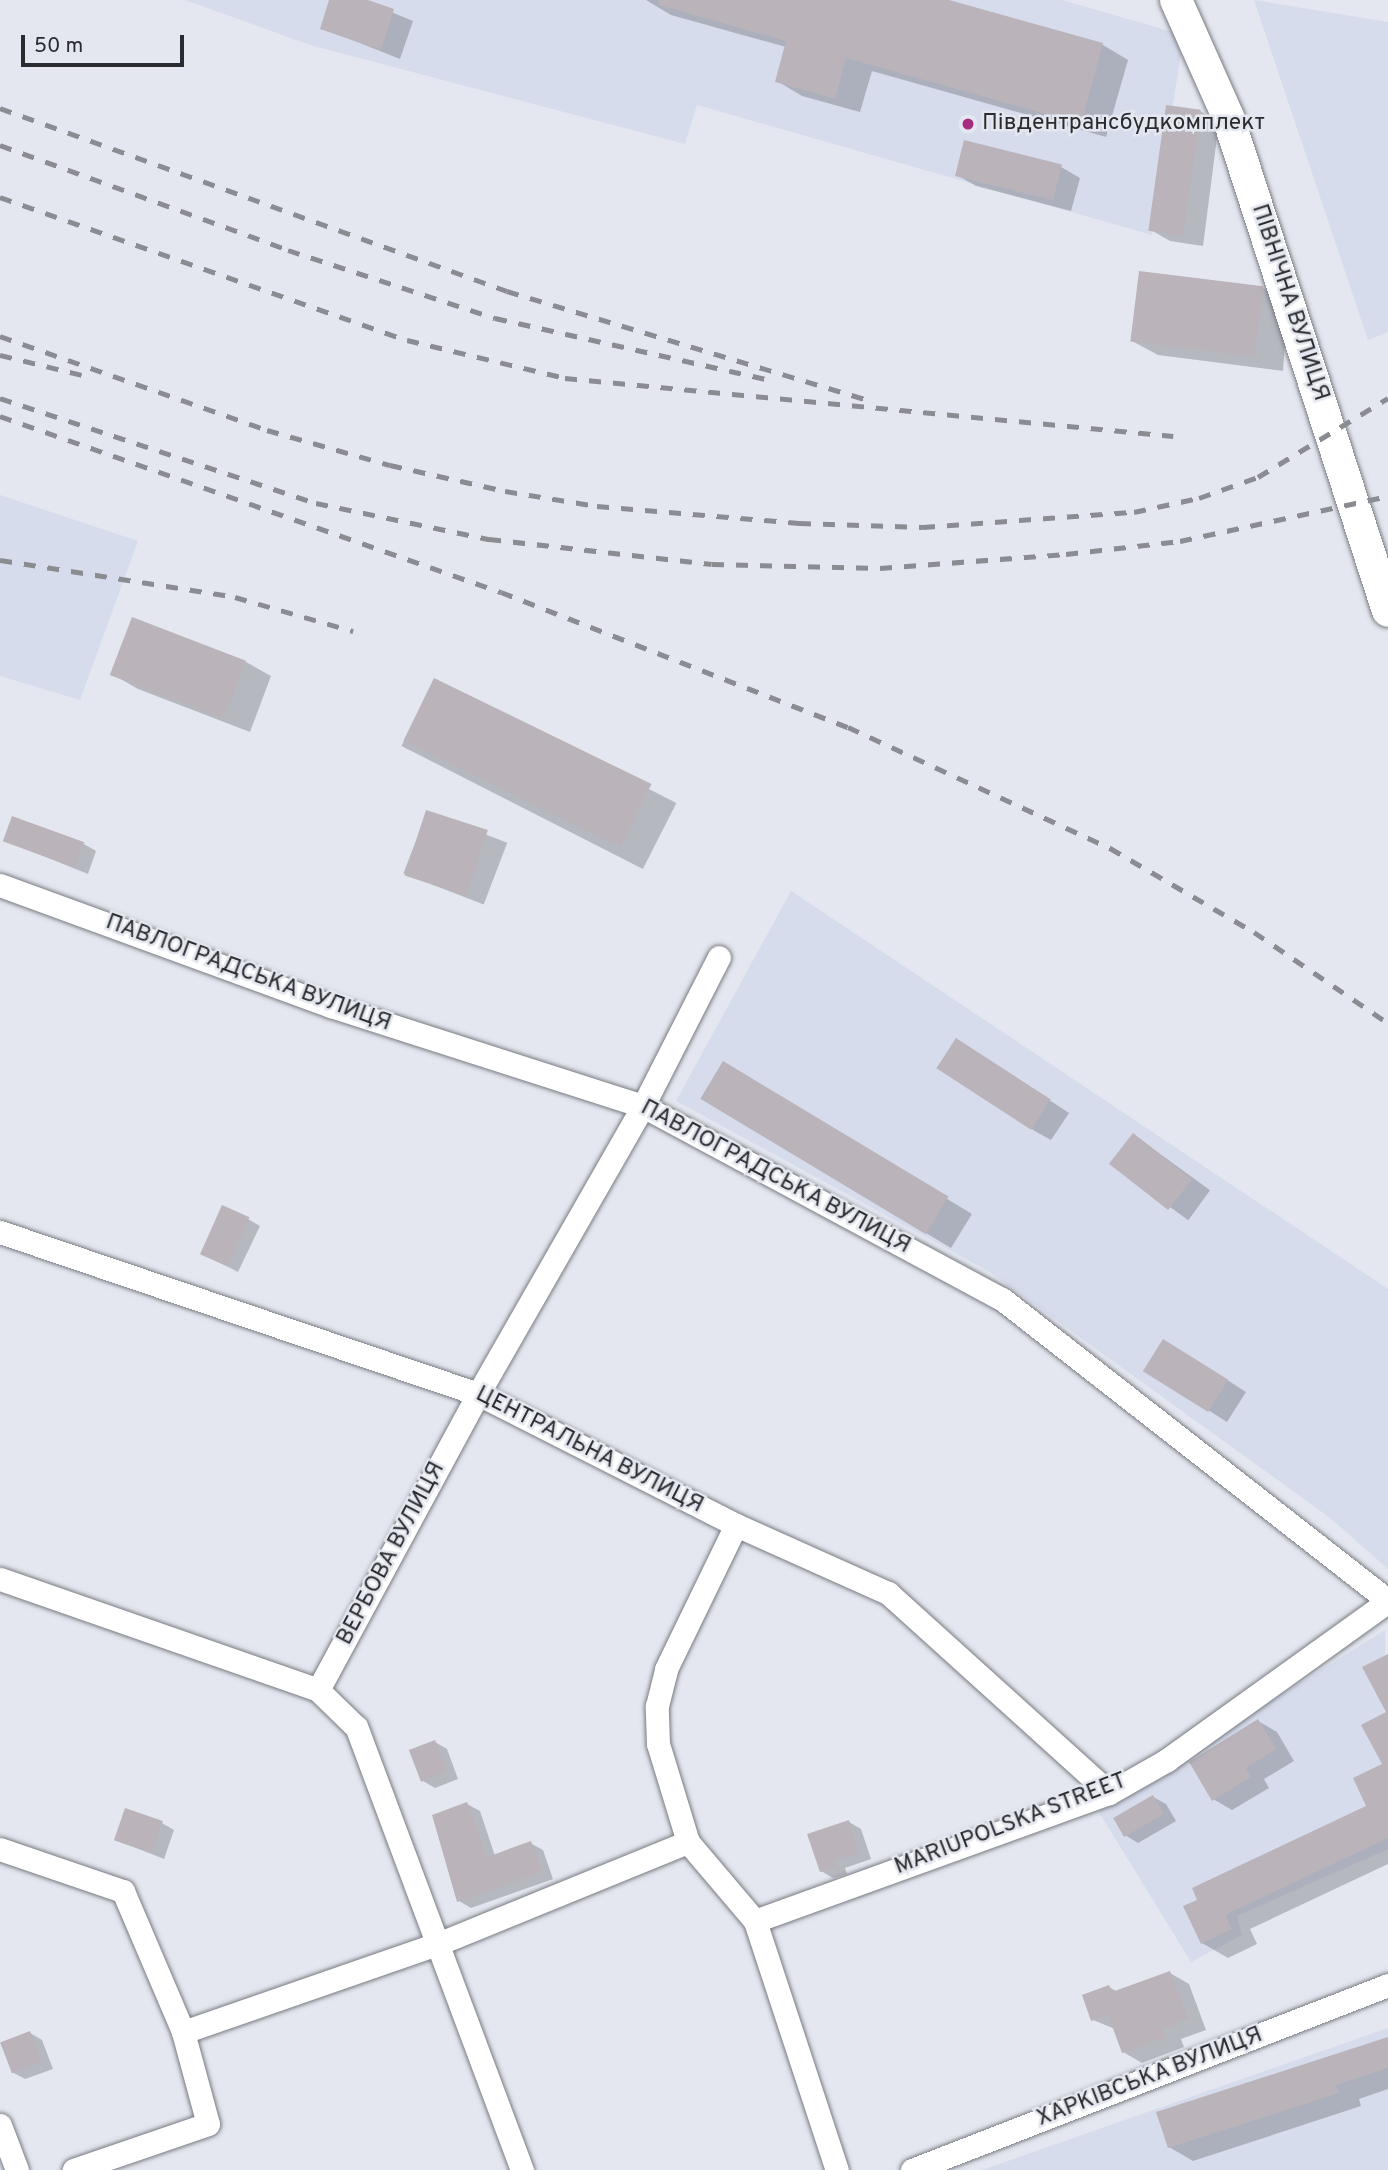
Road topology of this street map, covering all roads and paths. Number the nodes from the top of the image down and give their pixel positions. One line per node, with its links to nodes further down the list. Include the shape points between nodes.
1 (1177, 0): 2 (street, ПІВНІЧНА ВУЛИЦЯ, via 1228,117)
2 (1388, 611)
3 (0, 885): 5 (street, ПАВЛОГРАДСЬКА ВУЛИЦЯ, via 331,1006)
4 (719, 957): 5 (street, ВЕРБОВА ВУЛИЦЯ)
5 (643, 1106): 7 (street, ВЕРБОВА ВУЛИЦЯ); 10 (street, ПАВЛОГРАДСЬКА ВУЛИЦЯ, via 1002,1299)
6 (0, 1232): 7 (street, ЦЕНТРАЛЬНА ВУЛИЦЯ)
7 (478, 1394): 8 (street, ЦЕНТРАЛЬНА ВУЛИЦЯ); 11 (street, ВЕРБОВА ВУЛИЦЯ)
8 (736, 1525): 12 (street, ЦЕНТРАЛЬНА ВУЛИЦЯ, via 888,1592); 13 (street, via 666,1669 657,1706 657,1744)
9 (0, 1579): 11 (street)
10 (1388, 1601): 12 (street, MARIUPOLSKA STREET, via 1167,1760)
11 (318, 1690): 16 (street, via 356,1727)
12 (1109, 1793): 15 (street, MARIUPOLSKA STREET)
13 (688, 1842): 15 (street); 16 (street)
14 (0, 1849): 18 (street, via 123,1891)
15 (755, 1921): 23 (street)
16 (440, 1943): 18 (street); 22 (street)
17 (1388, 1985): 24 (street, ХАРКІВСЬКА ВУЛИЦЯ)
18 (183, 2032): 21 (street, via 208,2124)
19 (0, 2125): 20 (street)
20 (17, 2170)
21 (74, 2170)
22 (522, 2170)
23 (836, 2170)
24 (912, 2170)

